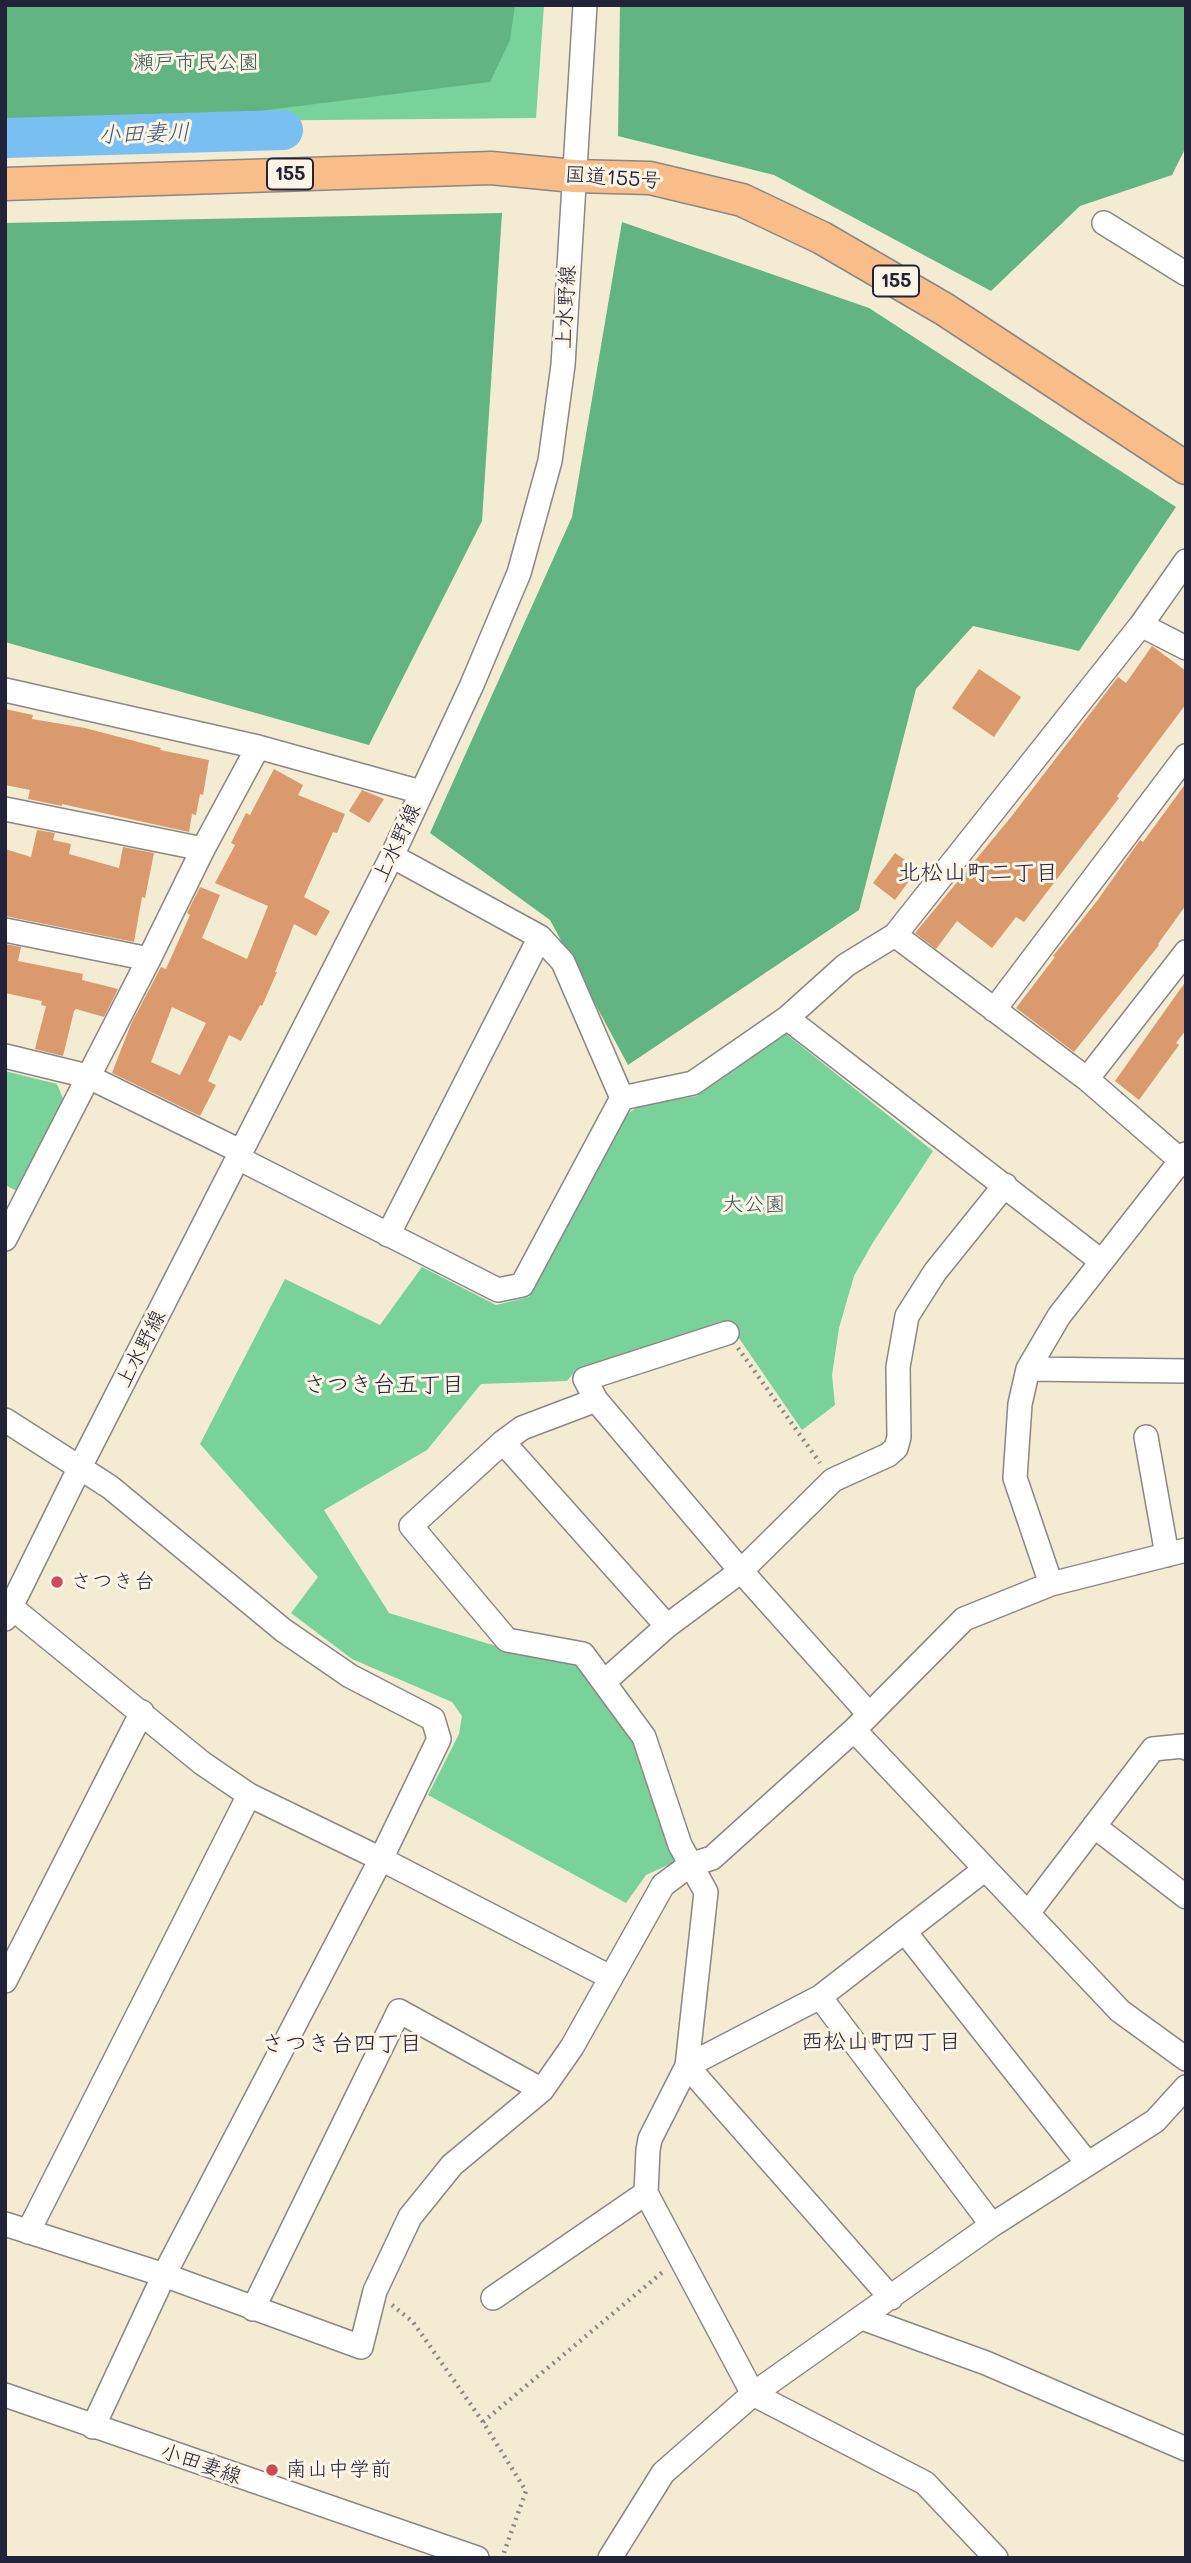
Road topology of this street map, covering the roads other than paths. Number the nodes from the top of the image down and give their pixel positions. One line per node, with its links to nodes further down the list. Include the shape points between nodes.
1 (585, 5): 2 (street, 上水野線)
2 (574, 176): 3 (highway, 国道155号 / 155, via 491,168); 6 (highway, 国道155号 / 155, via 650,178 741,200 822,238 944,309); 13 (street, 上水野線, via 563,365 550,461 519,573)
3 (5, 184)
4 (1104, 223): 5 (street)
5 (1186, 274)
6 (1186, 468)
7 (1186, 561): 8 (street)
8 (1141, 625): 9 (street); 18 (street)
9 (1186, 648)
10 (5, 690): 11 (street)
11 (258, 747): 13 (street); 15 (street)
12 (1186, 756): 22 (street)
13 (421, 792): 16 (street, 上水野線)
14 (5, 808): 15 (street)
15 (203, 849): 21 (street)
16 (393, 856): 19 (street); 28 (street, 上水野線)
17 (5, 930): 21 (street)
18 (895, 935): 22 (street); 23 (street, via 846,965)
19 (540, 937): 27 (street, via 563,962); 31 (street)
20 (1186, 952): 26 (street)
21 (149, 959): 25 (street)
22 (994, 1010): 26 (street)
23 (787, 1018): 27 (street, via 694,1083); 30 (street)
24 (5, 1056): 25 (street)
25 (88, 1076): 28 (street); 32 (street)
26 (1087, 1079): 29 (street)
27 (622, 1098): 31 (street, via 522,1285 498,1290)
28 (240, 1155): 31 (street); 41 (street, 上水野線)
29 (1184, 1160): 33 (street)
30 (1005, 1185): 33 (street); 43 (street, via 935,1272 907,1316 898,1367 896,1448 833,1480)
31 (388, 1235)
32 (5, 1239)
33 (1101, 1261): 35 (street, via 1059,1316)
34 (727, 1333): 37 (street, via 584,1379)
35 (1028, 1369): 36 (street); 44 (street, via 1020,1404 1015,1478)
36 (1186, 1371)
37 (596, 1400): 40 (street, via 522,1428); 43 (street)
38 (5, 1420): 41 (street)
39 (1146, 1437): 42 (street)
40 (503, 1442): 46 (street); 47 (street, via 411,1526 507,1640 583,1654)
41 (80, 1467): 45 (street, 上水野線); 53 (street, via 283,1630 350,1676 433,1719 439,1739)
42 (1176, 1553): 44 (street)
43 (741, 1571): 46 (street); 49 (street)
44 (1051, 1584): 49 (street, via 964,1619)
45 (8, 1613): 48 (street)
46 (667, 1626): 47 (street)
47 (605, 1681): 54 (street, via 643,1737)
48 (142, 1713): 51 (street); 60 (street)
49 (861, 1722): 54 (street, via 712,1858); 55 (street)
50 (1186, 1748): 52 (street, via 1153,1749)
51 (249, 1795): 53 (street); 70 (street)
52 (1094, 1826): 56 (street); 57 (street)
53 (381, 1859): 59 (street); 71 (street)
54 (690, 1865): 59 (street, via 663,1885); 63 (street, via 706,1892)
55 (985, 1870): 57 (street); 58 (street)
56 (1186, 1897)
57 (1028, 1913): 62 (street, via 1119,2011)
58 (905, 1931): 61 (street); 66 (street)
59 (610, 1977): 65 (street, via 572,2047)
60 (5, 1981)
61 (820, 1997): 63 (street); 69 (street)
62 (1186, 2059)
63 (687, 2066): 67 (street, via 650,2139); 73 (street)
64 (1186, 2087): 66 (street, via 1155,2121)
65 (542, 2090): 74 (street, via 452,2165 410,2217 375,2291 361,2347); 74 (street, via 399,2011)
66 (1088, 2164): 69 (street)
67 (646, 2193): 72 (street); 76 (street)
68 (5, 2224): 70 (street)
69 (992, 2225): 73 (street)
70 (28, 2232): 71 (street)
71 (164, 2276): 74 (street); 78 (street)
72 (493, 2298)
73 (891, 2298): 75 (street)
74 (253, 2309)
75 (862, 2318): 76 (street); 79 (street, via 986,2363)
76 (752, 2394): 81 (street, via 663,2473); 82 (street, via 925,2483)
77 (5, 2395): 78 (street, 小田妻線)
78 (93, 2427): 80 (street, 小田妻線)
79 (1186, 2449)
80 (477, 2558)
81 (610, 2558)
82 (996, 2558)

